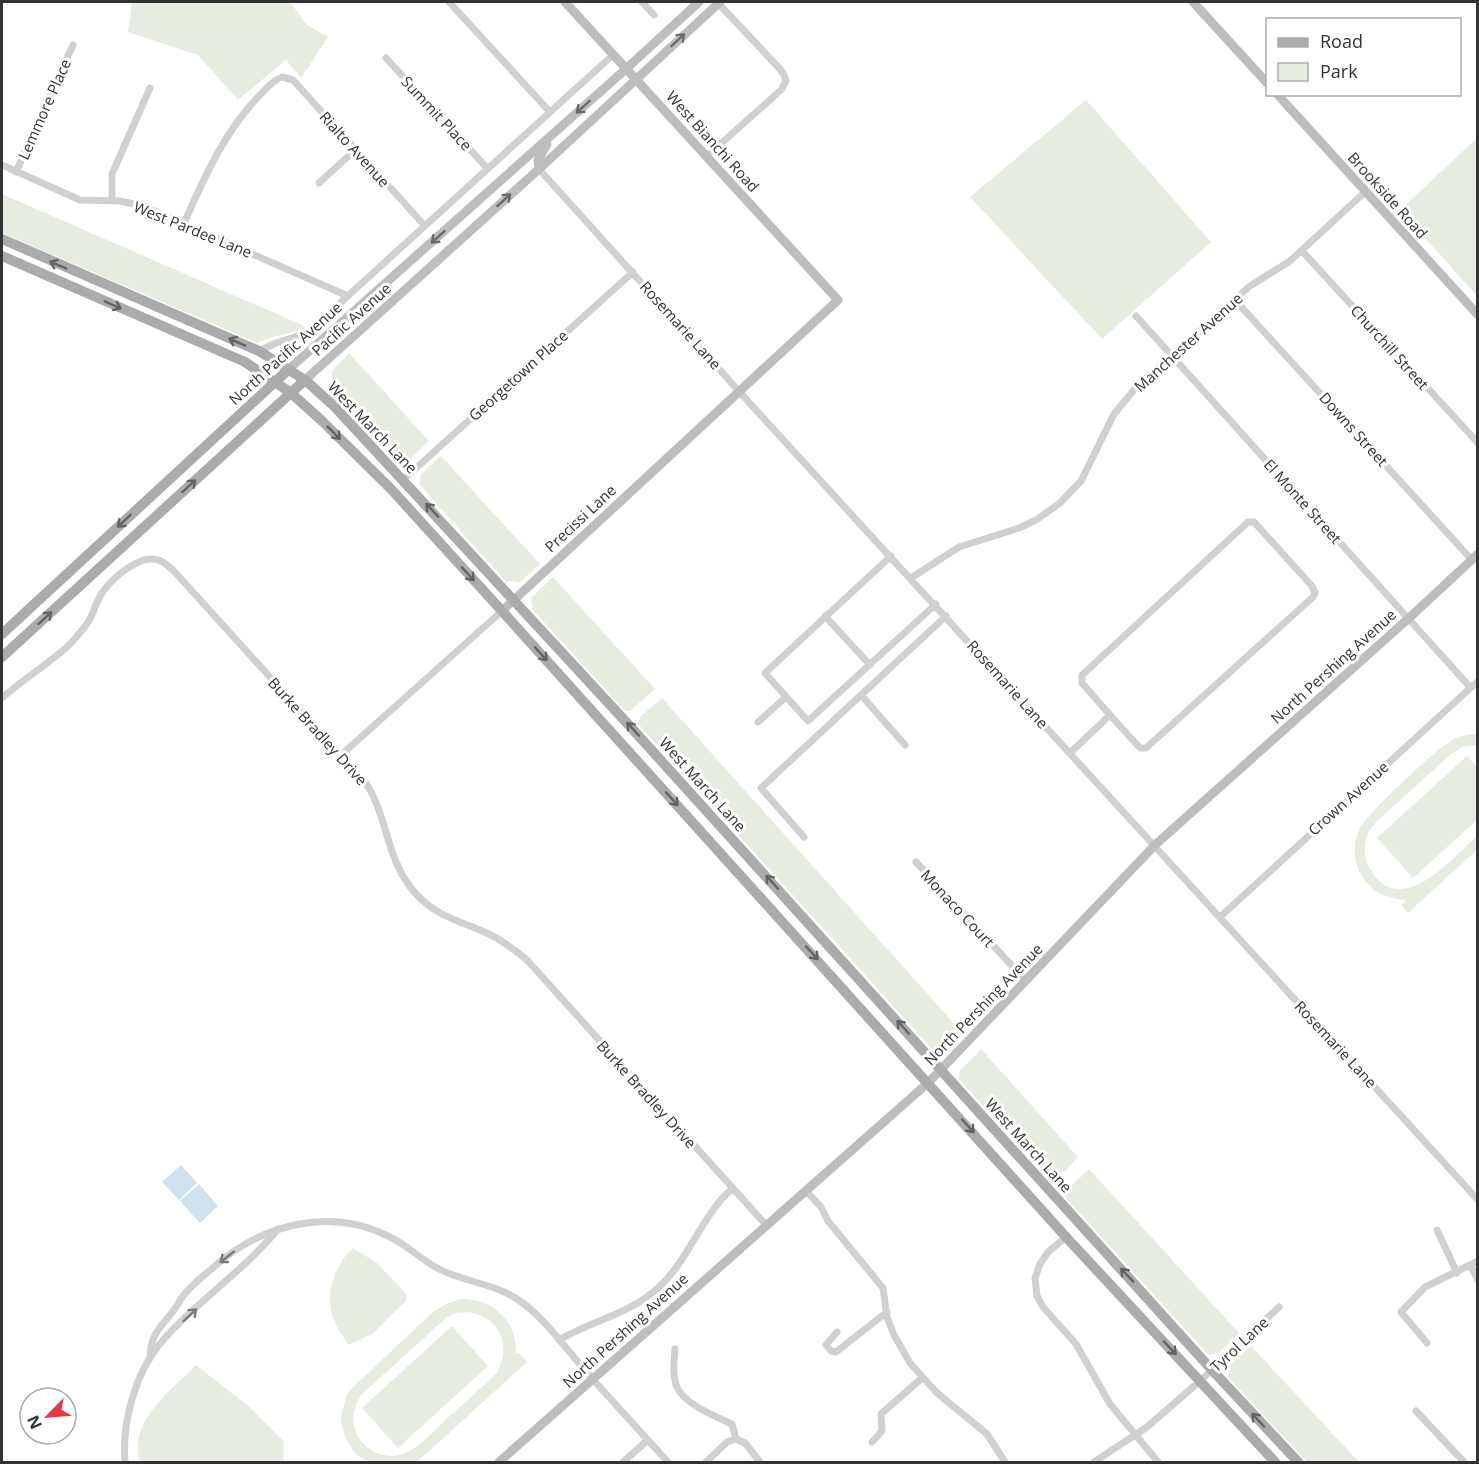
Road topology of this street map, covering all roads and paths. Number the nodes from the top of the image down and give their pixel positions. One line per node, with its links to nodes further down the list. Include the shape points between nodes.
1 (449, 2): 16 (street)
2 (565, 2): 9 (main road, West Bianchi Road)
3 (642, 2): 7 (street)
4 (699, 2): 11 (main road, North Pacific Avenue)
5 (719, 2): 12 (main road, Pacific Avenue, one-way to 5); 19 (street, via 786,81 781,90)
6 (1193, 2): 13 (main road)
7 (654, 15)
8 (73, 45): 23 (street, Lemmore Place)
9 (614, 54): 11 (main road, West Bianchi Road); 16 (street, Pacific Avenue)
10 (386, 58): 21 (street, Summit Place)
11 (627, 68): 12 (main road, West Bianchi Road); 17 (main road, North Pacific Avenue, one-way to 17)
12 (637, 79): 19 (main road, West Bianchi Road); 22 (main road, Pacific Avenue)
13 (1266, 82)
14 (150, 88): 26 (street, via 112,174)
15 (1279, 96): 25 (main road, Brookside Road)
16 (550, 112): 21 (street, Pacific Avenue)
17 (555, 132): 22 (main road, via 540,154); 40 (main road, North Pacific Avenue, one-way to 40)
18 (355, 150): 24 (street); 27 (street, Rialto Avenue, via 293,80 282,77 246,109 226,136); 28 (street, Rialto Avenue)
19 (706, 156): 34 (main road, West Bianchi Road)
20 (2, 165): 23 (street, West Pardee Lane)
21 (488, 169): 28 (street, Pacific Avenue)
22 (539, 169): 32 (street, Rosemarie Lane); 41 (main road, Pacific Avenue, one-way to 22)
23 (16, 172): 26 (street, West Pardee Lane, via 80,200)
24 (319, 183)
25 (1365, 192): 30 (street, Manchester Avenue); 36 (main road, Brookside Road)
26 (112, 201): 27 (street, West Pardee Lane, via 132,202)
27 (184, 223): 33 (street, West Pardee Lane)
28 (425, 226): 33 (street, Pacific Avenue)
29 (2, 239): 38 (main road, West March Lane, one-way to 29)
30 (1302, 251): 35 (street, Manchester Avenue); 45 (street, Churchill Street)
31 (2, 256): 42 (main road, West March Lane, one-way to 42, via 245,362)
32 (633, 272): 43 (street, Rosemarie Lane); 46 (street, Georgetown Place)
33 (348, 296): 38 (street, Pacific Avenue, via 307,333)
34 (838, 300): 43 (main road, Precissi Lane)
35 (1235, 300): 39 (street, Manchester Avenue); 48 (street, Downs Street)
36 (1478, 315)
37 (1136, 316): 39 (street, El Monte Street)
38 (259, 351): 40 (main road, West March Lane)
39 (1171, 354): 49 (street, Manchester Avenue, via 1127,396 1081,481 1060,503 1019,528 959,547); 55 (street, El Monte Street)
40 (288, 370): 41 (main road, West March Lane); 42 (main road, North Pacific Avenue)
41 (305, 380): 44 (main road, Pacific Avenue); 46 (main road, West March Lane)
42 (275, 382): 44 (main road, West March Lane); 56 (main road, North Pacific Avenue, one-way to 56)
43 (740, 390): 47 (street, Rosemarie Lane); 50 (main road, Precissi Lane)
44 (291, 393): 52 (main road, West March Lane, one-way to 52, via 391,489); 58 (main road, Pacific Avenue, one-way to 44)
45 (1478, 443)
46 (404, 479): 50 (main road, West March Lane, one-way to 46)
47 (891, 556): 49 (street, Rosemarie Lane); 53 (street)
48 (1474, 557): 55 (main road, North Pershing Avenue)
49 (911, 578): 51 (street, Rosemarie Lane)
50 (514, 600): 52 (main road, Precissi Lane); 75 (main road, West March Lane, one-way to 50)
51 (936, 604): 54 (street, Rosemarie Lane); 59 (street)
52 (502, 611): 69 (street, Precissi Lane); 76 (main road, West March Lane, one-way to 76)
53 (825, 616): 59 (street); 63 (street, via 765,673)
54 (946, 616): 62 (street); 68 (street, Rosemarie Lane)
55 (1409, 618): 61 (street, El Monte Street); 71 (main road, North Pershing Avenue)
56 (4, 631): 57 (main road, via 6,641)
57 (2, 649)
58 (2, 657)
59 (870, 664): 63 (street, via 808,721)
60 (1478, 681): 61 (street, Crown Avenue)
61 (1470, 687): 73 (street, Crown Avenue)
62 (861, 695): 67 (street); 70 (street, via 761,788)
63 (786, 697): 66 (street)
64 (2, 698): 69 (street, Burke Bradley Drive, via 79,634 110,583 141,561 160,560)
65 (1110, 715): 65 (street, via 1140,748 1146,748 1313,597 1312,586 1254,522 1248,522 1082,675 1082,683); 68 (street)
66 (758, 722)
67 (905, 745)
68 (1071, 752): 71 (street, Rosemarie Lane)
69 (341, 755): 77 (street, Burke Bradley Drive, via 374,795 390,850 412,890 445,917 495,938 527,960)
70 (804, 837)
71 (1155, 845): 73 (street, Rosemarie Lane); 74 (main road, North Pershing Avenue)
72 (916, 862): 74 (street, Monaco Court)
73 (1220, 917): 79 (street, Rosemarie Lane)
74 (1026, 981): 75 (main road, North Pershing Avenue)
75 (942, 1070): 76 (main road, North Pershing Avenue); 94 (main road, West March Lane, one-way to 75)
76 (929, 1082): 78 (main road, North Pershing Avenue); 83 (main road, West March Lane, one-way to 83)
77 (733, 1188): 80 (street, Burke Bradley Drive); 90 (street, via 660,1287 627,1310)
78 (807, 1191): 80 (main road, North Pershing Avenue); 88 (street, via 883,1288)
79 (1478, 1200)
80 (766, 1225): 96 (main road, North Pershing Avenue)
81 (278, 1229): 90 (street, via 327,1221 374,1229 435,1267 514,1297); 93 (street, one-way to 81); 93 (street, one-way to 93, via 244,1244 182,1296 153,1336)
82 (1437, 1230): 85 (street)
83 (1066, 1237): 97 (main road, West March Lane, one-way to 97); 99 (street, via 1040,1264 1035,1278 1037,1296 1076,1344 1110,1404)
84 (1474, 1263): 85 (street); 86 (street)
85 (1457, 1273): 91 (street, via 1425,1287 1401,1312)
86 (1478, 1280)
87 (1279, 1307): 94 (street, Tyrol Lane)
88 (887, 1312): 89 (street, via 836,1352 826,1344); 95 (street, via 903,1353)
89 (837, 1332)
90 (559, 1340): 96 (street)
91 (1427, 1343)
92 (675, 1348): 100 (street, via 674,1371 681,1395 732,1424)
93 (150, 1358): 103 (street, via 126,1424)
94 (1212, 1370): 97 (street, Tyrol Lane); 113 (main road, West March Lane, one-way to 94)
95 (922, 1378): 102 (street, via 881,1414 882,1431); 109 (street, via 987,1434)
96 (593, 1379): 101 (street); 104 (main road, North Pershing Avenue)
97 (1200, 1381): 99 (street, Tyrol Lane); 112 (main road, West March Lane)
98 (1416, 1412): 114 (street)
99 (1136, 1435): 110 (street, Tyrol Lane); 111 (street)
100 (736, 1439): 107 (street, via 727,1442); 108 (street, via 745,1443)
101 (648, 1440): 105 (street); 106 (street)
102 (872, 1443)
103 (125, 1462)
104 (499, 1462)
105 (623, 1462)
106 (668, 1462)
107 (706, 1462)
108 (760, 1462)
109 (1005, 1462)
110 (1094, 1462)
111 (1158, 1462)
112 (1275, 1462)
113 (1298, 1462)
114 (1464, 1462)

